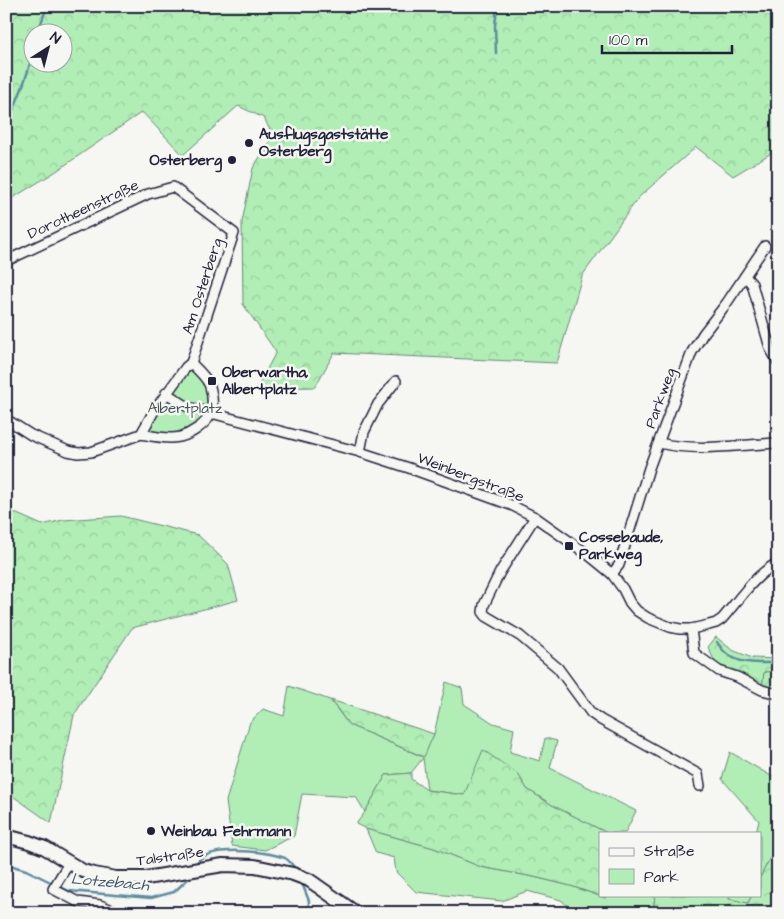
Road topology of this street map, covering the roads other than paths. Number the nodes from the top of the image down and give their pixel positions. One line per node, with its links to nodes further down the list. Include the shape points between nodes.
1 (173, 187): 3 (street, Dorotheenstraße, via 148,194); 6 (street, Am Osterberg, via 234,233)
2 (766, 246): 4 (street, Parkweg)
3 (6, 261)
4 (745, 276): 5 (street, via 752,284 770,348); 13 (street, Parkweg, via 692,352)
5 (778, 362)
6 (191, 363): 8 (street); 9 (street, via 209,384 213,397)
7 (396, 381): 14 (street, via 378,404 364,432)
8 (166, 394): 9 (street, via 188,407); 11 (street)
9 (212, 414): 11 (street, via 190,434 178,438); 14 (street, Weinbergstraße)
10 (6, 419): 11 (street, via 31,435 78,453 91,452)
11 (141, 434)
12 (778, 442): 13 (street, via 719,448)
13 (659, 443): 17 (street, Parkweg, via 619,565)
14 (360, 452): 15 (street, Weinbergstraße, via 495,499)
15 (534, 517): 17 (street, Weinbergstraße); 20 (street, via 500,572 483,612 520,636 558,668 591,713 698,774)
16 (778, 563): 18 (street, Weinbergstraße, via 762,573 722,619)
17 (612, 574): 18 (street, Weinbergstraße, via 637,612 670,627)
18 (691, 629): 19 (street, via 694,653 719,671)
19 (778, 694)
20 (700, 786)
21 (6, 836): 22 (street, Talstraße, via 45,848)
22 (69, 863): 23 (street, via 53,889 78,902 100,905); 24 (street, Talstraße, via 83,871 116,878 146,878 223,865 255,866 309,880)
23 (119, 913)
24 (356, 913)

